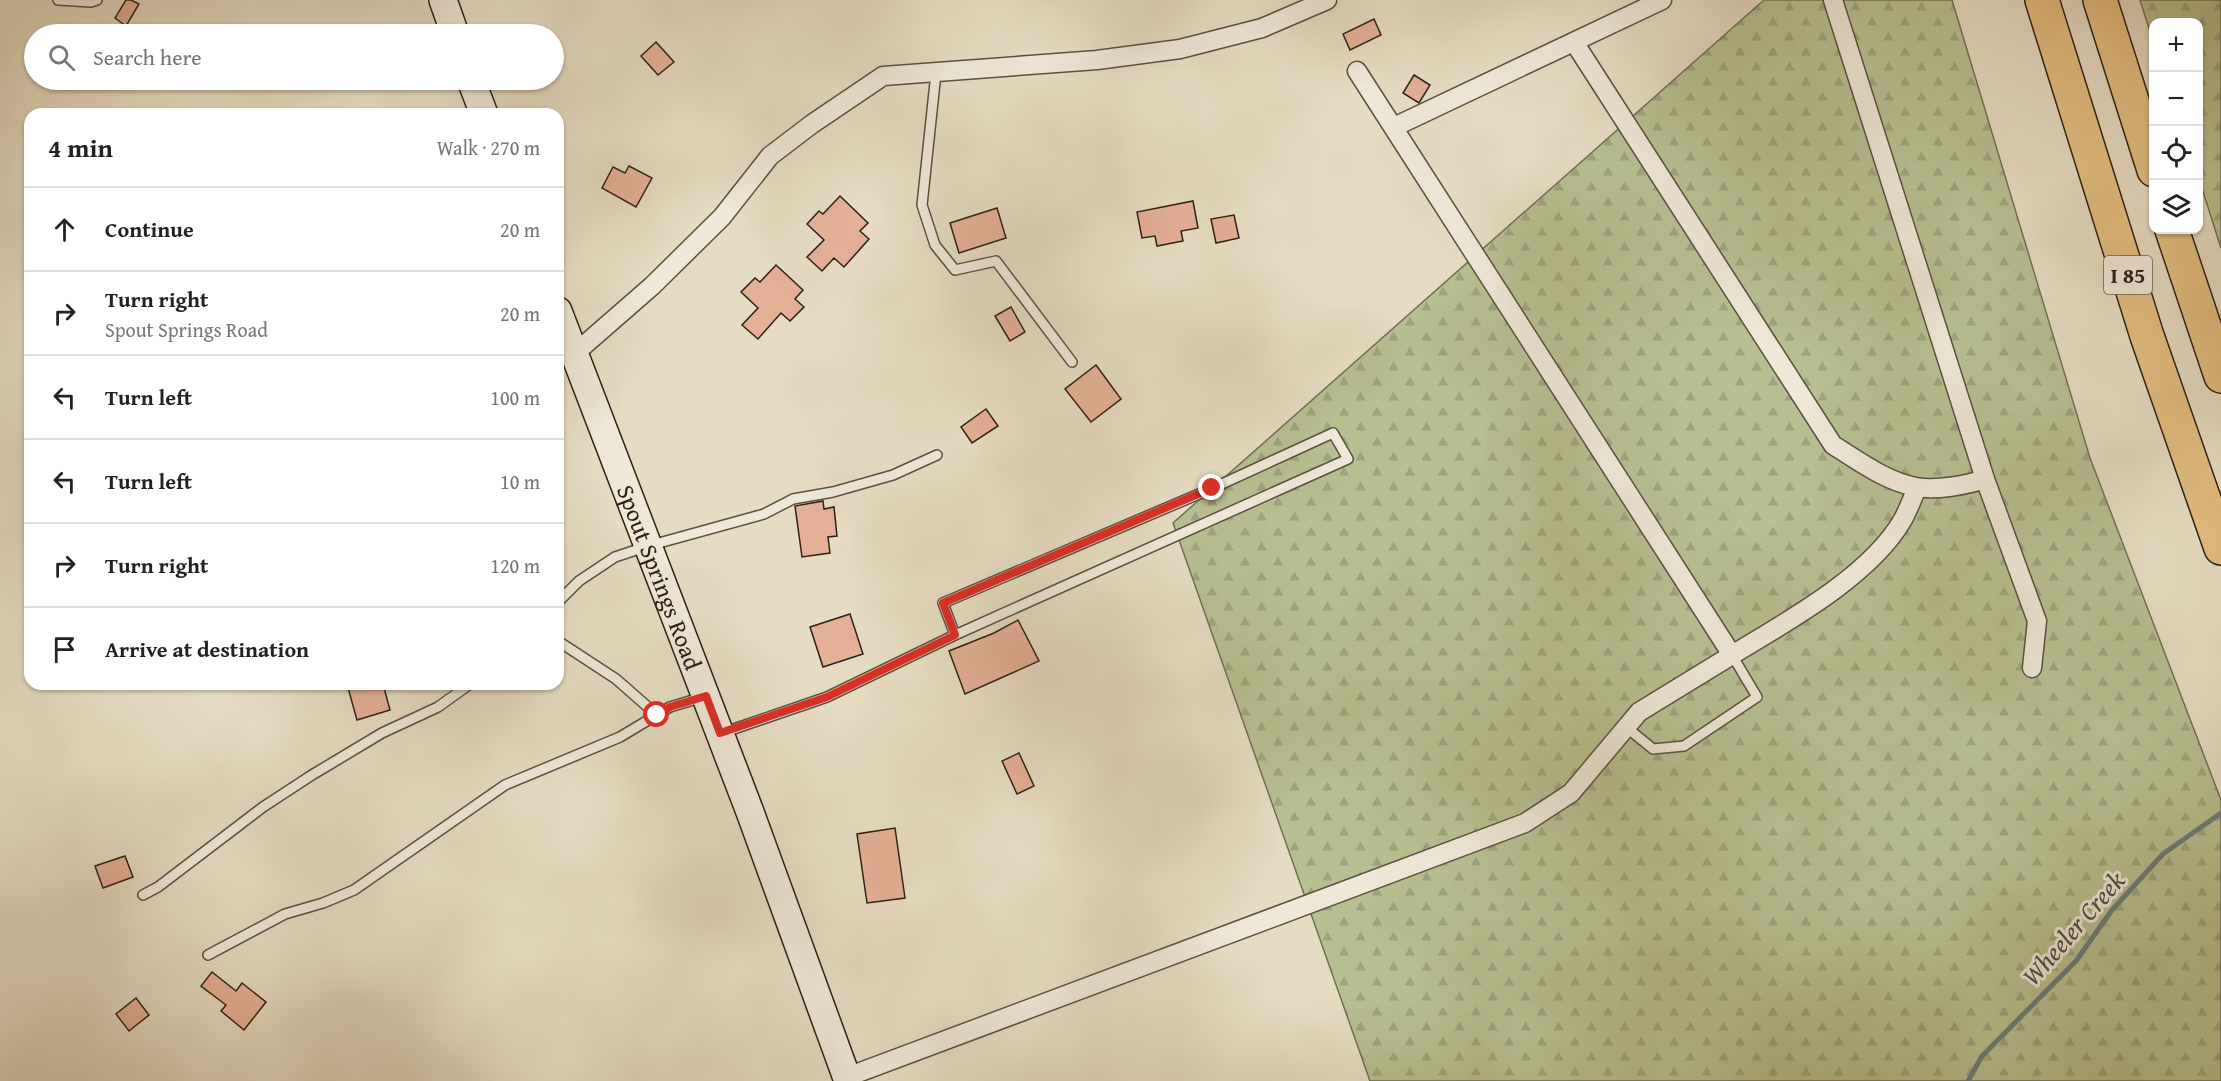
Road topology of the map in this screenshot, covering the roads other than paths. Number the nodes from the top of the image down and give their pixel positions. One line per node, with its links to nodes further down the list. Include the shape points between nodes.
1 (58, 0): 2 (lane)
2 (97, 0)
3 (443, 0): 9 (street)
4 (1327, 0): 12 (street, via 1262,28 1180,49)
5 (1662, 0): 10 (street)
6 (1833, 0): 23 (street)
7 (2042, 0): 26 (highway, I 85, via 2147,336)
8 (2100, 0): 16 (highway)
9 (451, 24)
10 (1574, 42): 15 (street); 24 (street, via 1833,445 1874,472)
11 (1357, 71): 15 (street)
12 (936, 73): 19 (street, via 883,76 770,156 722,217 652,286); 20 (lane, via 922,205 935,245 955,270 996,261)
13 (475, 90): 14 (street)
14 (482, 108)
15 (1394, 127): 30 (street)
16 (2149, 154)
17 (2173, 234): 21 (highway, I 85)
18 (564, 327): 19 (street, Spout Springs Road)
19 (574, 354): 25 (street, Spout Springs Road)
20 (1072, 362)
21 (2221, 375)
22 (937, 455): 25 (lane, via 893,475 793,499 764,514)
23 (1985, 479): 24 (street, via 1964,486); 31 (street, via 2037,621)
24 (1917, 488): 30 (street, via 1901,522 1873,557 1808,609)
25 (648, 546): 27 (lane, via 615,557); 33 (street, Spout Springs Road)
26 (2221, 548)
27 (564, 596)
28 (955, 635): 28 (lane, via 1140,552 1348,459 1332,433 943,603); 36 (lane, via 827,697)
29 (564, 645): 34 (lane, via 616,679)
30 (1732, 655): 35 (street, via 1639,712); 35 (lane, via 1757,697 1684,746 1653,748)
31 (2032, 668)
32 (462, 690): 37 (lane, via 438,707 382,733 312,775)
33 (706, 696): 34 (lane); 36 (street, Spout Springs Road)
34 (657, 715): 38 (lane, via 620,737 505,785 354,890 285,914)
35 (1626, 727): 39 (street, via 1571,794 1525,823)
36 (720, 733): 39 (street, Spout Springs Road)
37 (143, 895)
38 (208, 955)
39 (847, 1079)

